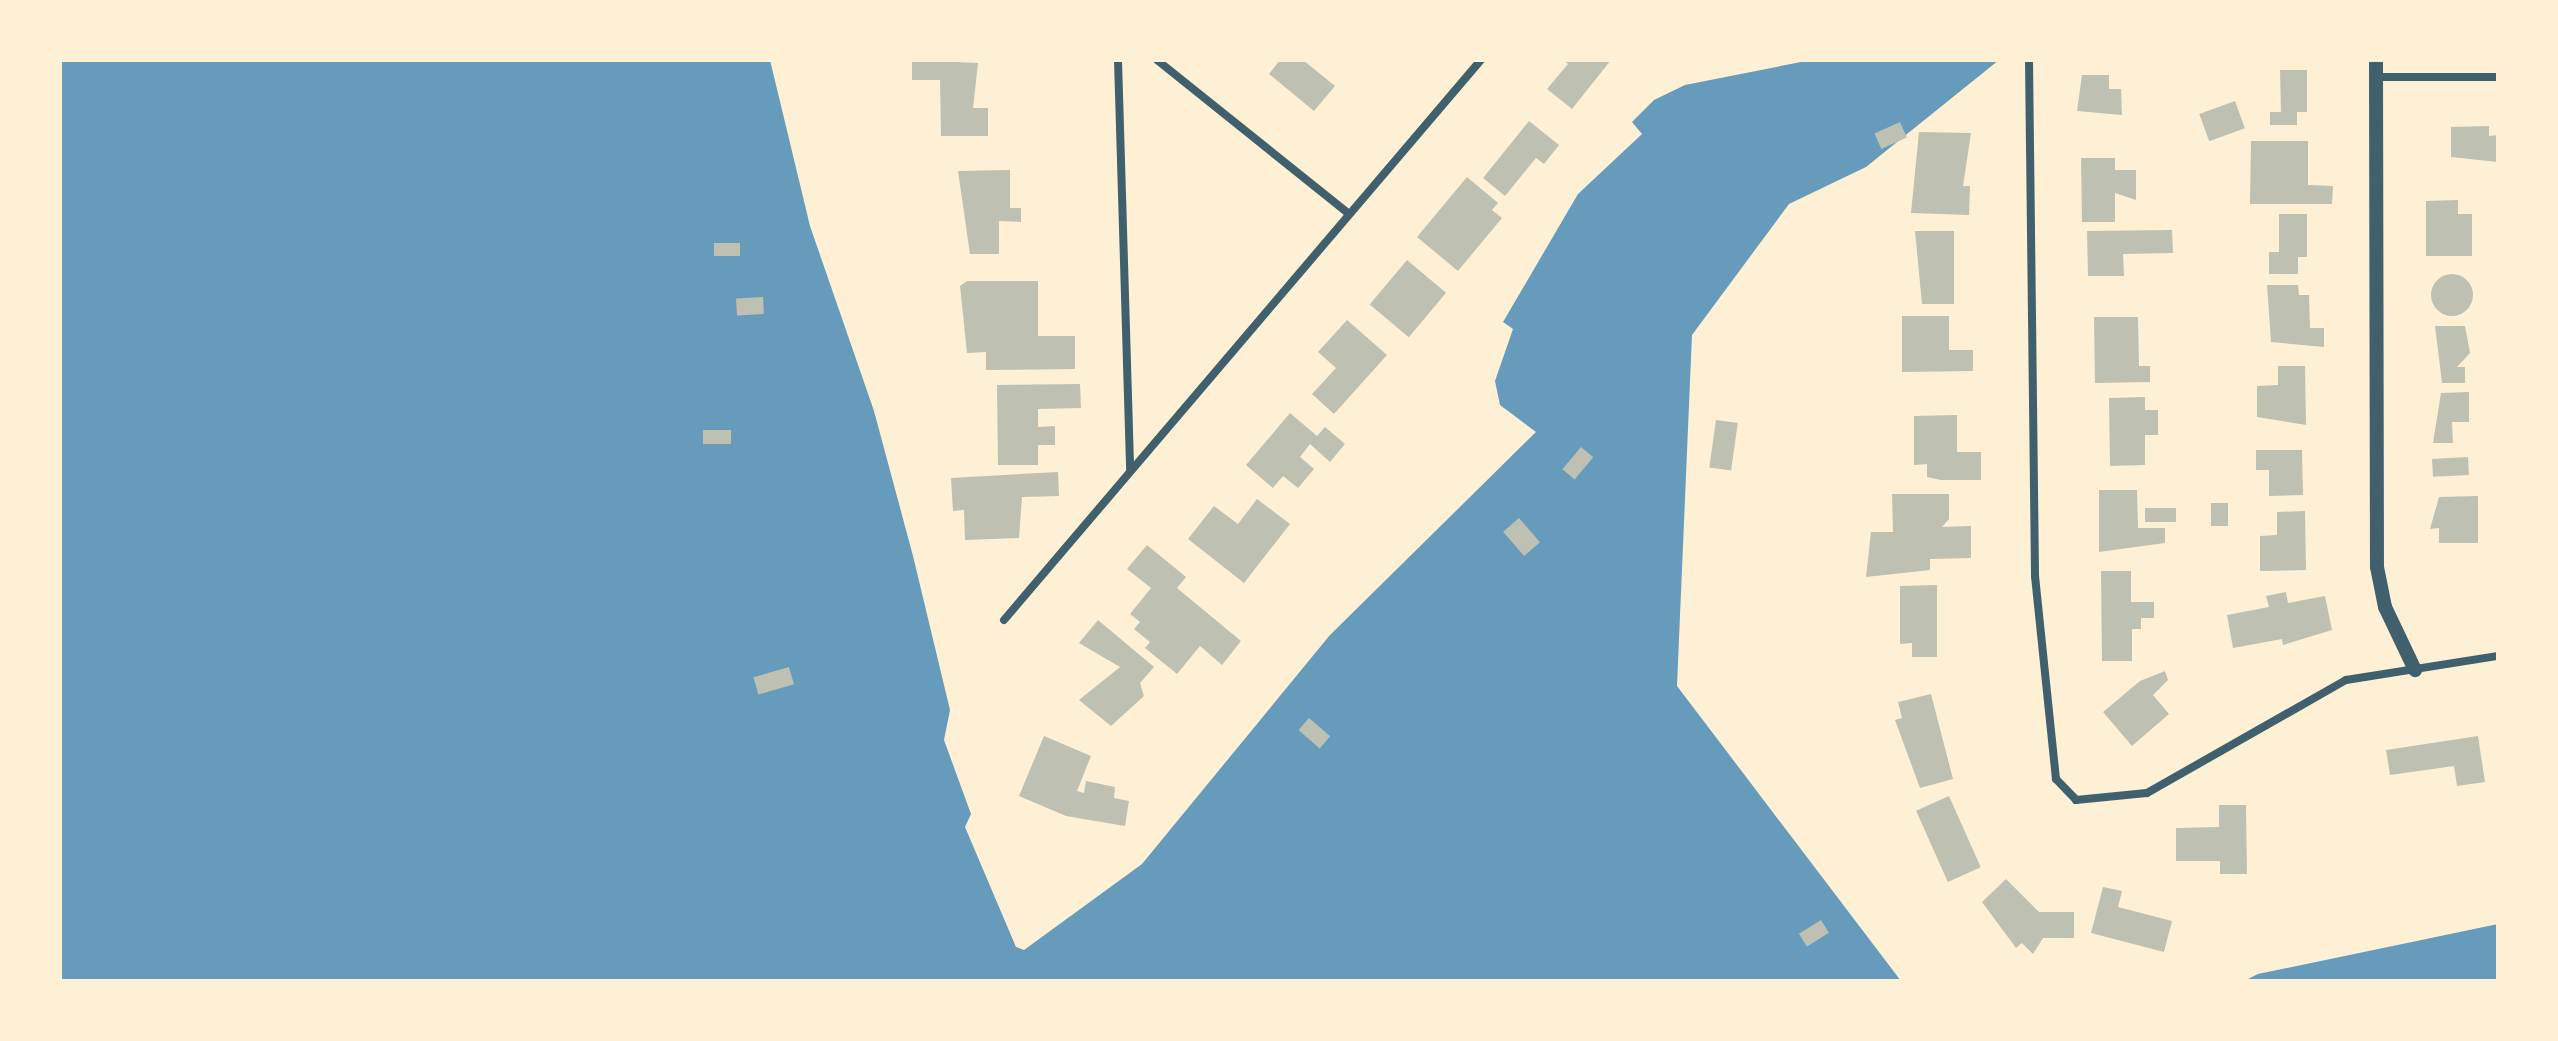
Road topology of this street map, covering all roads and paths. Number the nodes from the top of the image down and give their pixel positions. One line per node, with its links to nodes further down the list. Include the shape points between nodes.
1 (1118, 60): 9 (street)
2 (1157, 60): 8 (street)
3 (1481, 60): 8 (street)
4 (2029, 60): 12 (street, via 2035,576 2056,779 2076,800 2147,793 2346,680)
5 (2376, 60): 6 (street)
6 (2376, 77): 7 (street); 12 (street, via 2377,571)
7 (2498, 77)
8 (1349, 214): 9 (street)
9 (1130, 470): 10 (street)
10 (1004, 620)
11 (2498, 656): 12 (street)
12 (2415, 670)

